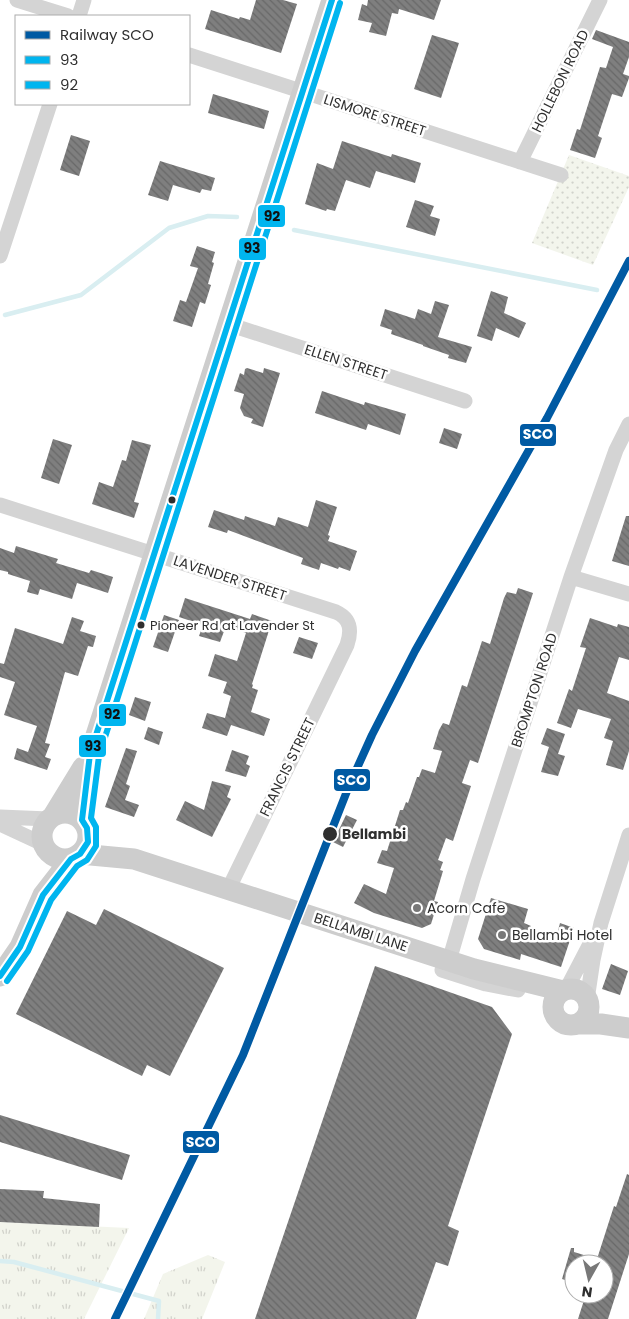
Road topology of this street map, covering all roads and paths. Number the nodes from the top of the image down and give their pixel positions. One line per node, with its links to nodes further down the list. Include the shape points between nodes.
1 (17, 0): 5 (street)
2 (84, 0): 6 (street)
3 (332, 0): 8 (main road)
4 (600, 0): 10 (street, HOLLEBON ROAD)
5 (65, 15)
6 (79, 15)
7 (190, 55): 8 (street, LISMORE STREET)
8 (302, 92): 10 (street, LISMORE STREET); 13 (main road)
9 (50, 105): 12 (street)
10 (520, 162): 11 (street, LISMORE STREET)
11 (561, 175)
12 (0, 256)
13 (228, 324): 14 (street, ELLEN STREET); 17 (main road)
14 (465, 401)
15 (629, 424): 18 (street, BROMPTON ROAD, via 616,450)
16 (0, 505): 17 (street, LAVENDER STREET)
17 (154, 553): 20 (street, LAVENDER STREET, via 336,612 346,618 350,626); 21 (main road)
18 (571, 577): 19 (street); 34 (street, BROMPTON ROAD, via 473,879)
19 (629, 594)
20 (347, 645): 30 (street, FRANCIS STREET)
21 (90, 754): 23 (main road); 25 (main road, via 84,794)
22 (0, 817): 23 (street)
23 (51, 817): 25 (main road, via 59,813 72,814); 27 (main road, via 42,830)
24 (0, 824): 27 (street)
25 (85, 824): 28 (main road, via 88,842); 29 (main road, BELLAMBI LANE)
26 (629, 835): 32 (street)
27 (44, 847): 28 (main road, via 56,858); 31 (main road)
28 (76, 856): 29 (main road, BELLAMBI LANE); 31 (main road)
29 (134, 859): 30 (main road, BELLAMBI LANE)
30 (228, 890): 33 (main road, BELLAMBI LANE)
31 (43, 895): 36 (main road, via 20,947)
32 (601, 923): 38 (street); 39 (street)
33 (370, 936): 34 (main road, BELLAMBI LANE); 37 (street, via 418,962 486,984)
34 (450, 961): 35 (main road, BELLAMBI LANE)
35 (474, 968): 37 (main road); 38 (main road)
36 (0, 976)
37 (518, 990): 40 (main road)
38 (564, 990): 39 (main road, via 576,990); 40 (main road, via 553,1003)
39 (588, 1001): 41 (main road); 42 (main road, via 586,1018)
40 (554, 1014): 42 (main road, via 560,1022)
41 (629, 1021)
42 (577, 1024): 43 (main road)
43 (629, 1028)

